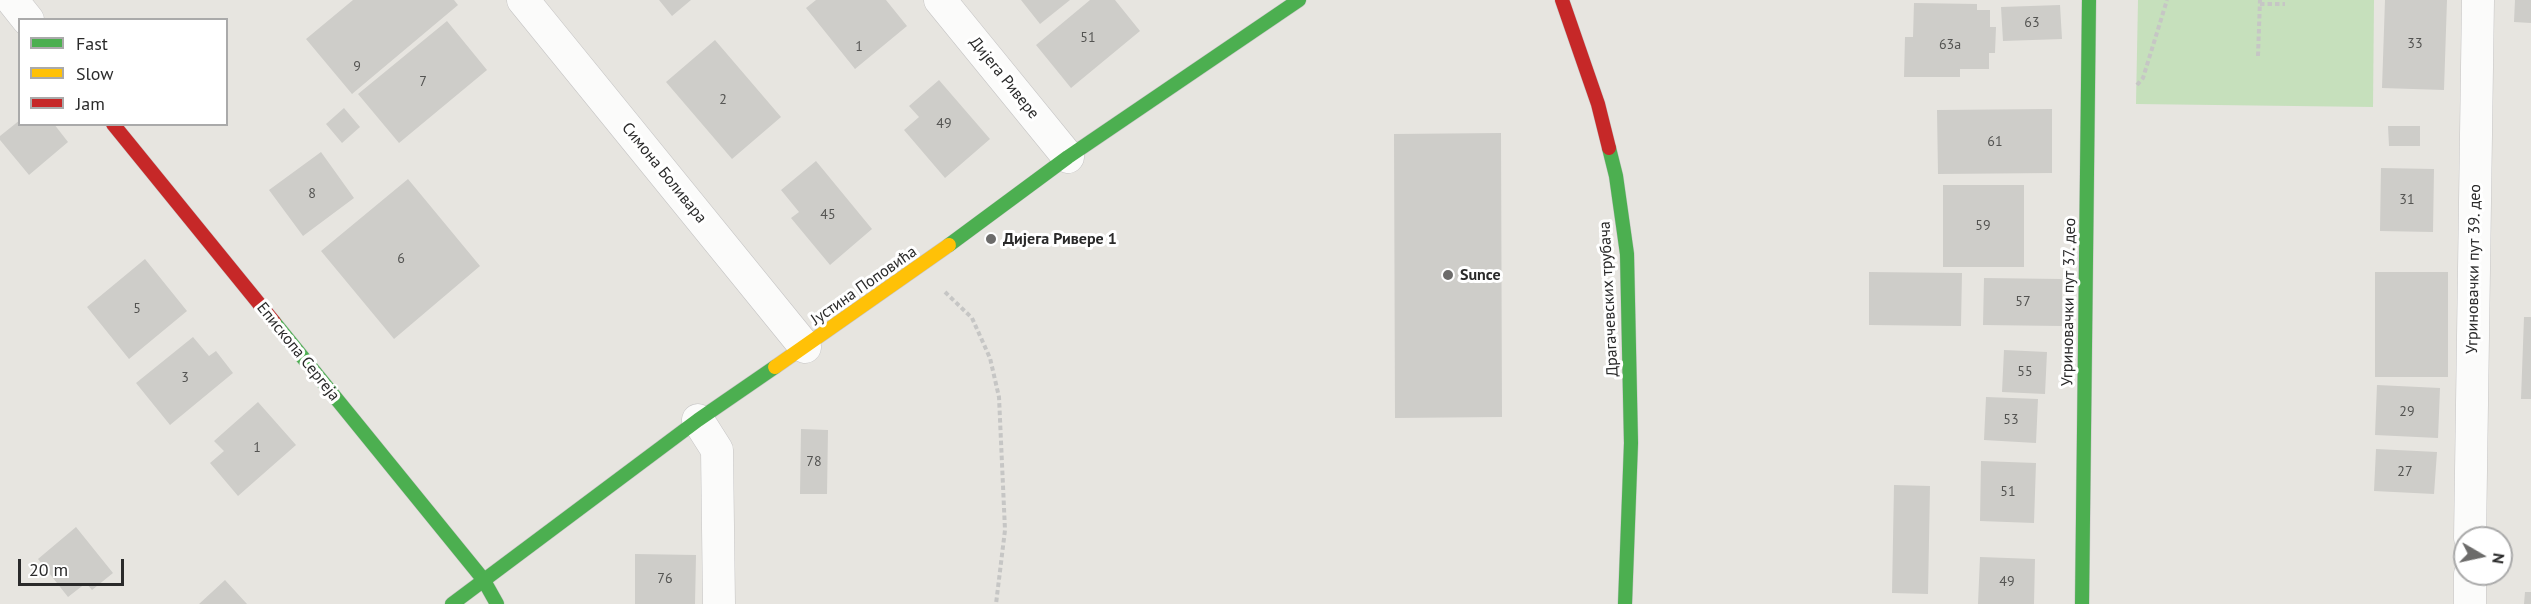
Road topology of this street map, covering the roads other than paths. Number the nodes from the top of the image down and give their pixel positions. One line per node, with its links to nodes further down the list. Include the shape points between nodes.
1 (12, 0): 8 (street)
2 (523, 0): 11 (street, Симона Боливара)
3 (940, 0): 10 (street, Дијега Ривере)
4 (1299, 0): 10 (street, Јустина Поповића)
5 (1562, 0): 19 (street, Драгачевских трубача, via 1598,104 1616,176 1627,254 1631,443)
6 (2089, 0): 20 (street, Угриновачки пут 37. део)
7 (2478, 0): 13 (street, Угриновачки пут 39. део)
8 (26, 18)
9 (115, 126): 14 (street, Епископа Сергеја)
10 (1068, 157): 11 (street, Јустина Поповића)
11 (805, 347): 12 (street, Јустина Поповића)
12 (698, 420): 14 (street, Јустина Поповића); 18 (street, via 717,450)
13 (2470, 526)
14 (483, 579): 16 (street, Јустина Поповића); 17 (street, Епископа Сергеја)
15 (2470, 586): 21 (street)
16 (452, 604)
17 (497, 604)
18 (719, 604)
19 (1625, 604)
20 (2082, 604)
21 (2470, 604)

